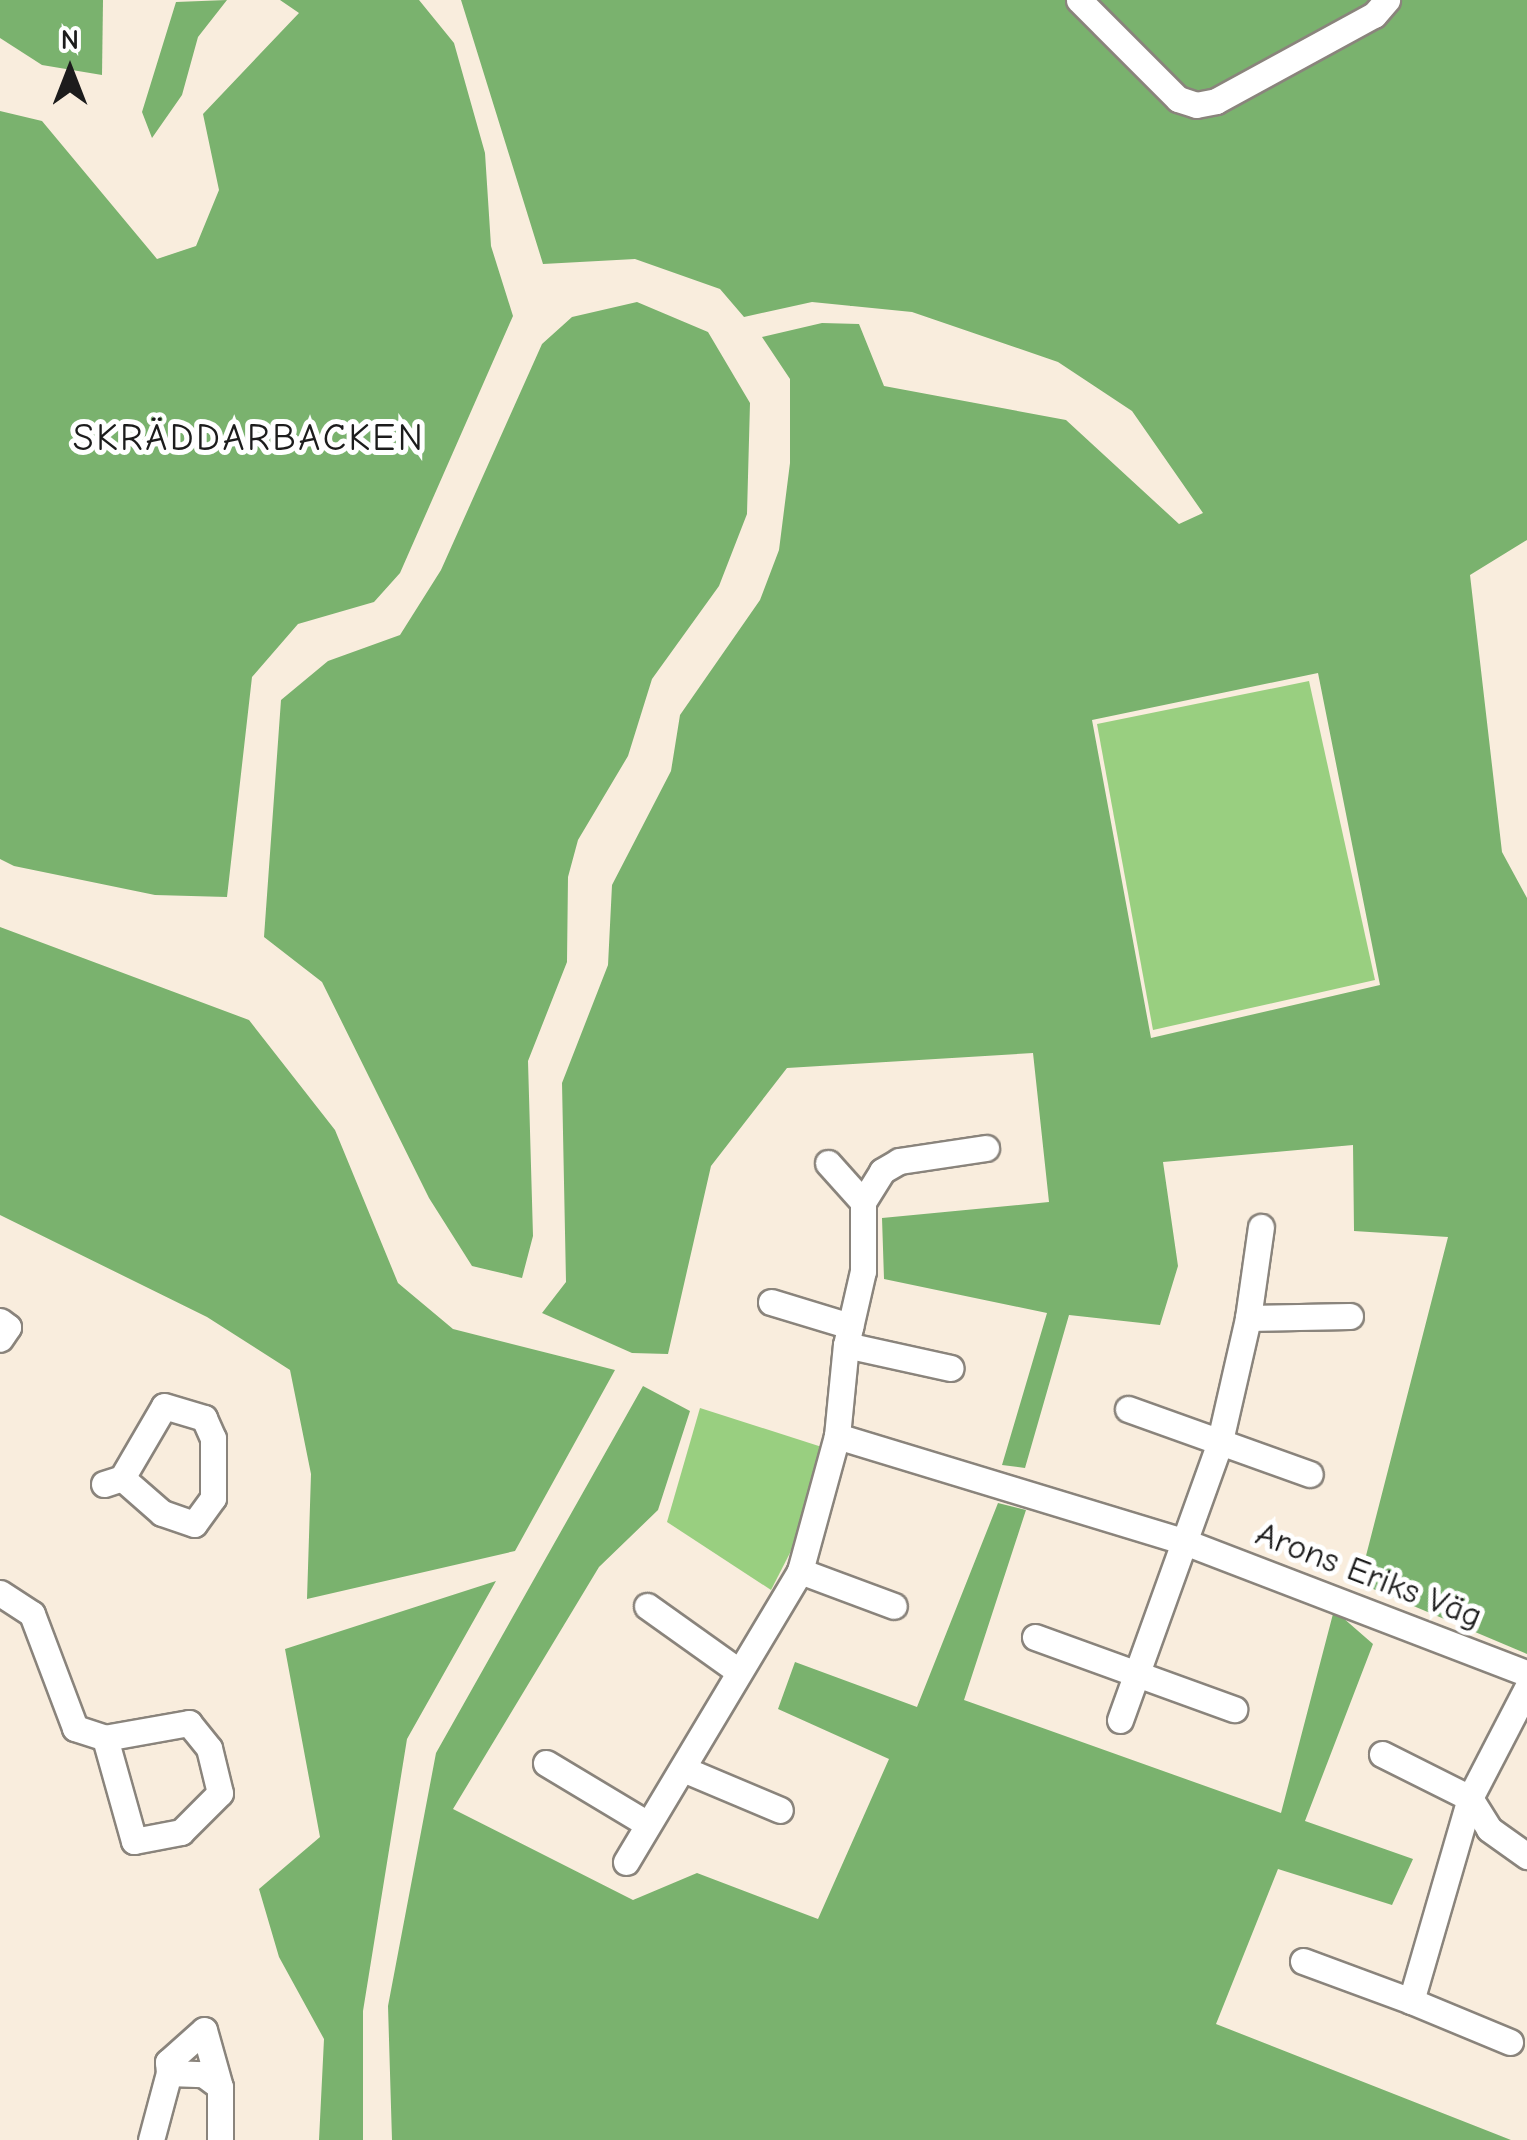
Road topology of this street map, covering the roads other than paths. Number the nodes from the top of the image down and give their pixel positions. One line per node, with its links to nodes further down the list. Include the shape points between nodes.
1 (1079, 0): 2 (street, via 1168,89 1196,105 1216,102 1374,16)
2 (1387, 0)
3 (986, 1148): 5 (street, via 899,1161 882,1171)
4 (828, 1163): 5 (street)
5 (862, 1202): 11 (street, via 862,1271)
6 (1260, 1228): 9 (street)
7 (771, 1302): 11 (street)
8 (1350, 1316): 9 (street)
9 (1248, 1318): 16 (street)
10 (0, 1322): 12 (street, via 8,1326)
11 (848, 1335): 13 (street); 15 (street)
12 (0, 1339)
13 (951, 1368)
14 (1128, 1409): 16 (street, Arons Eriks Väg)
15 (837, 1436): 19 (street, Arons Eriks Väg); 20 (street)
16 (1219, 1446): 17 (street, Arons Eriks Väg); 19 (street)
17 (1310, 1474)
18 (113, 1481): 18 (street, via 164,1406 204,1418 213,1438 213,1498 194,1524)
19 (1185, 1542): 26 (street, Arons Eriks Väg); 27 (street)
20 (800, 1571): 23 (street); 25 (street)
21 (0, 1593): 31 (street, via 32,1614 76,1728)
22 (647, 1606): 25 (street)
23 (894, 1606)
24 (1035, 1637): 27 (street)
25 (738, 1671): 34 (street)
26 (1527, 1672)
27 (1137, 1674): 29 (street); 30 (street)
28 (1527, 1688): 35 (street)
29 (1234, 1709)
30 (1120, 1720)
31 (106, 1738): 31 (street, via 134,1841 181,1832 220,1793 209,1748 189,1723)
32 (1382, 1754): 35 (street)
33 (546, 1763): 37 (street)
34 (683, 1770): 36 (street); 37 (street)
35 (1470, 1798): 38 (street, via 1489,1829); 41 (street)
36 (780, 1810)
37 (646, 1824): 39 (street)
38 (1527, 1856)
39 (626, 1862)
40 (1303, 1961): 41 (street)
41 (1412, 2001): 42 (street)
42 (1510, 2042)
43 (168, 2073): 44 (street, via 203,2074); 44 (street, via 168,2062 204,2030); 45 (street)
44 (220, 2087): 46 (street)
45 (151, 2140)
46 (220, 2140)

